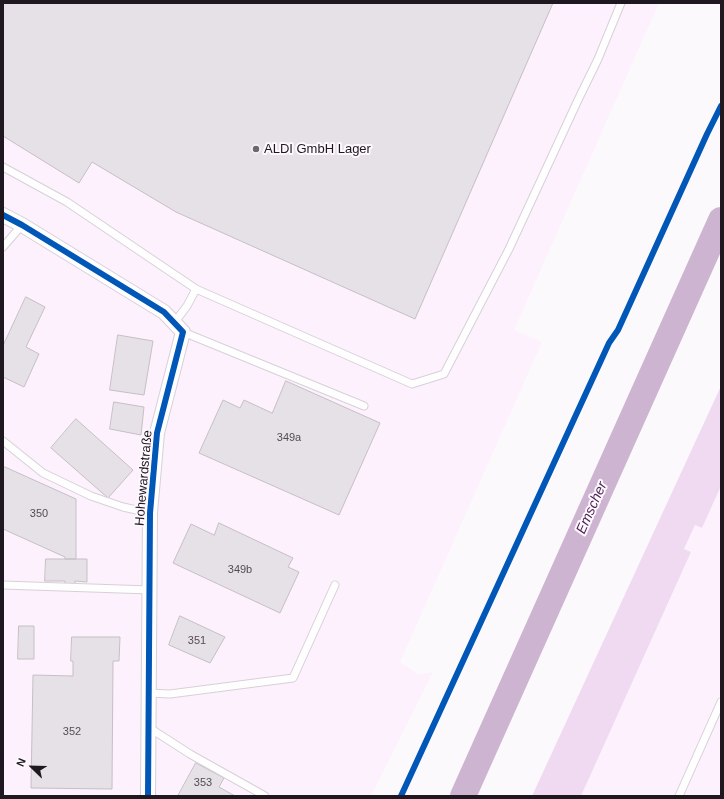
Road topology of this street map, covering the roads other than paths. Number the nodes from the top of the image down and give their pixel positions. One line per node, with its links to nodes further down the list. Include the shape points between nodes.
1 (621, 3): 6 (lane, via 598,59 509,249 444,374 412,384)
2 (3, 167): 6 (lane, via 68,202)
3 (3, 215): 4 (street)
4 (22, 225): 5 (lane); 7 (street, via 164,312)
5 (3, 247)
6 (196, 289): 7 (lane)
7 (178, 327): 8 (lane); 10 (street, Hohewardstraße, via 157,433)
8 (364, 406)
9 (3, 441): 10 (lane, via 44,474 91,496)
10 (150, 513): 13 (street, Hohewardstraße)
11 (3, 585): 13 (lane)
12 (335, 585): 14 (lane, via 293,678 170,694)
13 (150, 590): 14 (street, Hohewardstraße)
14 (149, 693): 16 (street, Hohewardstraße)
15 (721, 702): 19 (lane)
16 (148, 727): 17 (street, Hohewardstraße); 18 (lane)
17 (148, 796)
18 (265, 796)
19 (679, 796)

